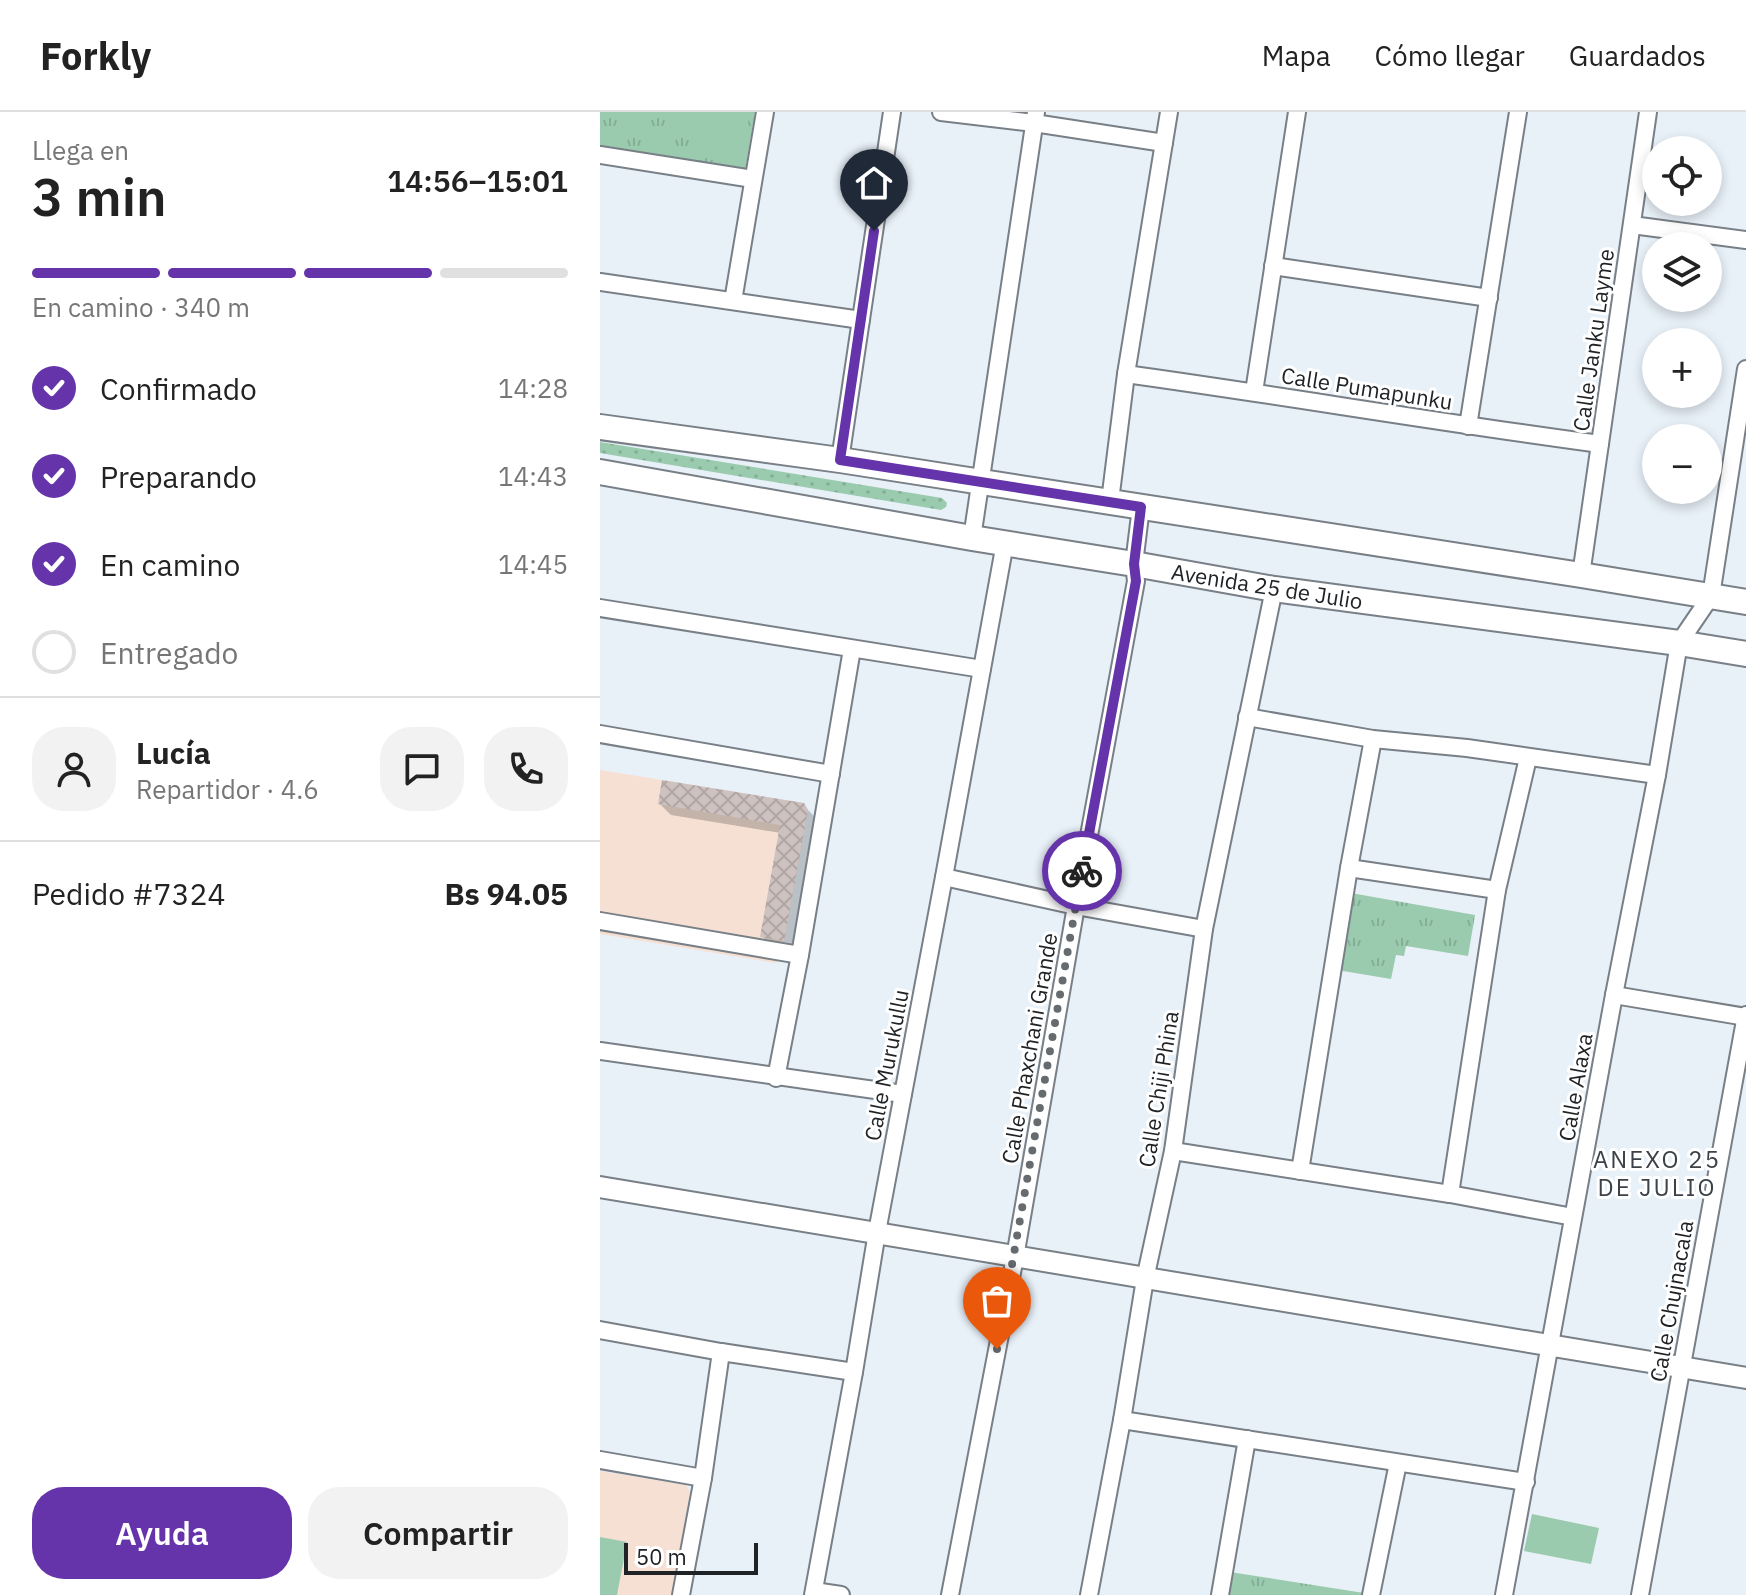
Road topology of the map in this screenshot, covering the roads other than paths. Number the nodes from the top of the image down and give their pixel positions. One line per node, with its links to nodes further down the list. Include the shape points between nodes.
1 (765, 112): 11 (street)
2 (892, 112): 18 (street)
3 (941, 112): 8 (street)
4 (1169, 112): 9 (street)
5 (1297, 112): 14 (street)
6 (1648, 112): 12 (street, Calle Janku Layme)
7 (1512, 113): 16 (street)
8 (1035, 117): 9 (street); 27 (street)
9 (1164, 143): 20 (street)
10 (600, 155): 11 (street)
11 (753, 179): 17 (street)
12 (1632, 225): 13 (street); 24 (street, Calle Janku Layme)
13 (1746, 240)
14 (1273, 266): 16 (street); 21 (street)
15 (600, 282): 17 (street)
16 (1489, 298): 22 (street)
17 (733, 301): 18 (street)
18 (861, 320): 25 (street)
19 (1746, 369): 35 (street)
20 (1126, 374): 21 (street, Calle Pumapunku); 28 (street)
21 (1254, 392): 22 (street, Calle Pumapunku)
22 (1468, 426): 24 (street, Calle Pumapunku)
23 (600, 427): 25 (main road)
24 (1600, 444): 33 (street, Calle Janku Layme)
25 (840, 460): 27 (main road)
26 (600, 472): 30 (main road, Avenida 25 de Julio)
27 (980, 482): 28 (main road); 30 (street)
28 (1110, 501): 29 (main road)
29 (1141, 507): 32 (street, Calle Phaxchani Grande); 33 (main road)
30 (972, 538): 31 (main road, Avenida 25 de Julio)
31 (1005, 543): 32 (main road, Avenida 25 de Julio); 41 (street, Calle Murukullu)
32 (1134, 564): 34 (main road, Avenida 25 de Julio); 51 (street, Calle Phaxchani Grande, via 1136,581)
33 (1581, 575): 35 (main road)
34 (1274, 589): 38 (main road, Avenida 25 de Julio); 42 (street, Calle Chiji Phina)
35 (1711, 596): 36 (main road); 38 (street, Calle Alaxa)
36 (1746, 602)
37 (600, 608): 39 (street)
38 (1679, 643): 40 (main road, Avenida 25 de Julio); 47 (street, Calle Alaxa)
39 (852, 649): 41 (street); 46 (street)
40 (1746, 654)
41 (982, 669): 49 (street, Calle Murukullu)
42 (1247, 717): 44 (street); 53 (street, Calle Chiji Phina)
43 (600, 734): 46 (street)
44 (1373, 739): 45 (street); 48 (street)
45 (1528, 758): 47 (street); 50 (street)
46 (831, 774): 54 (street)
47 (1657, 775): 55 (street, Calle Alaxa)
48 (1349, 868): 50 (street); 61 (street)
49 (944, 877): 51 (street); 59 (street, Calle Murukullu)
50 (1497, 890): 63 (street)
51 (1076, 906): 53 (street); 66 (street, Calle Phaxchani Grande)
52 (600, 921): 54 (street)
53 (1204, 929): 60 (street, Calle Chiji Phina)
54 (800, 955): 58 (street)
55 (1614, 995): 56 (street); 64 (street, Calle Alaxa)
56 (1746, 1016): 71 (street, Calle Chujnacala)
57 (600, 1051): 58 (street)
58 (776, 1078): 59 (street)
59 (903, 1094): 65 (street, Calle Murukullu)
60 (1173, 1151): 61 (street); 67 (street, Calle Chiji Phina)
61 (1300, 1171): 63 (street)
62 (600, 1187): 65 (street)
63 (1450, 1194): 64 (street)
64 (1573, 1217): 69 (street, Calle Alaxa)
65 (877, 1232): 66 (street); 72 (street, Calle Murukullu)
66 (1015, 1257): 67 (street); 83 (street, Calle Phaxchani Grande)
67 (1145, 1279): 69 (street); 74 (street, Calle Chiji Phina)
68 (600, 1330): 70 (street)
69 (1550, 1346): 71 (street); 79 (street, Calle Alaxa)
70 (721, 1352): 72 (street); 78 (street)
71 (1681, 1367): 73 (street); 88 (street, Calle Chujnacala)
72 (854, 1372): 80 (street, Calle Murukullu)
73 (1746, 1378)
74 (1122, 1420): 75 (street); 84 (street, Calle Chiji Phina)
75 (1247, 1439): 77 (street); 85 (street)
76 (600, 1460): 78 (street)
77 (1398, 1463): 79 (street); 86 (street)
78 (703, 1478): 81 (street)
79 (1526, 1482): 87 (street, Calle Alaxa)
80 (814, 1593): 82 (street)
81 (681, 1595)
82 (841, 1595)
83 (950, 1595)
84 (1089, 1595)
85 (1220, 1595)
86 (1371, 1595)
87 (1504, 1595)
88 (1640, 1595)

